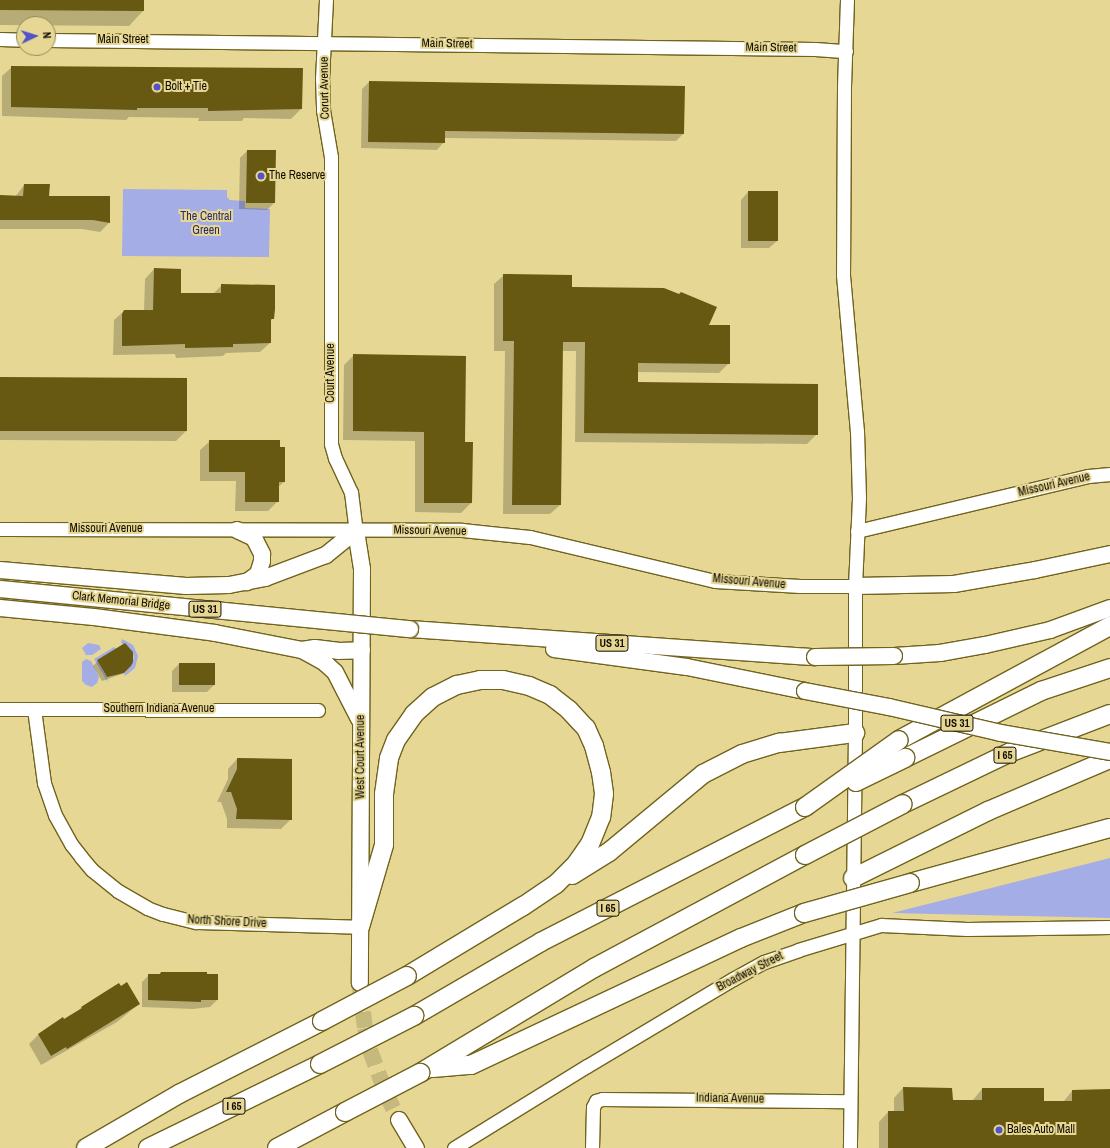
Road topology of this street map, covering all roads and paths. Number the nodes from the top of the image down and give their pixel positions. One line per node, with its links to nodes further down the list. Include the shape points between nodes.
1 (326, 0): 6 (street, Corurt Avenue)
2 (847, 0): 7 (street)
3 (0, 40): 4 (street)
4 (16, 40)
5 (56, 40): 6 (street, Main Street)
6 (324, 42): 7 (street, Main Street, via 815,48); 8 (street, Corurt Avenue, via 323,110 331,157)
7 (846, 51): 13 (street, via 843,275 858,431)
8 (332, 211): 12 (street, Court Avenue, via 331,444 351,492)
9 (1110, 474): 13 (street, Missouri Avenue, via 1088,476)
10 (0, 529): 11 (street, Missouri Avenue)
11 (237, 530): 12 (street, Missouri Avenue); 16 (main road, via 254,538 262,554 258,574)
12 (356, 531): 16 (main road, via 326,555 265,578); 17 (street, Missouri Avenue, via 462,530 530,536 715,581); 24 (main road, West Court Avenue, via 362,569)
13 (857, 531): 17 (street)
14 (1110, 554): 17 (main road, via 954,584)
15 (0, 570): 16 (main road, via 186,586 210,587)
16 (247, 582)
17 (855, 586): 31 (street)
18 (0, 589): 22 (main road, Clark Memorial Bridge / US 31, bridge)
19 (0, 608): 23 (main road, via 180,628)
20 (1110, 608): 22 (main road, US 31, bridge, via 1050,630 986,645 940,653 894,656 815,657)
21 (1110, 626): 34 (highway, bridge, via 899,740)
22 (410, 629): 32 (main road, US 31, bridge, via 687,667 889,707 1002,733)
23 (302, 650): 24 (main road); 30 (main road, via 324,662 335,672)
24 (362, 650): 30 (main road, West Court Avenue)
25 (1110, 668): 34 (highway, I 65, bridge, via 1041,691)
26 (0, 708): 27 (street, Southern Indiana Avenue)
27 (34, 709): 28 (street, Southern Indiana Avenue); 38 (street, North Shore Drive, via 44,783 54,815 81,857 118,892 158,912 196,922)
28 (318, 710)
29 (1110, 714): 42 (highway, I 65, bridge, via 1011,752 903,804 594,968)
30 (361, 722): 38 (main road, West Court Avenue)
31 (855, 733): 36 (street); 37 (highway, via 779,743 742,754 703,774 609,852)
32 (1110, 752)
33 (1110, 759): 36 (highway, via 988,812)
34 (805, 807): 46 (highway, I 65, bridge, via 541,942 414,1016)
35 (1110, 828): 42 (highway, bridge, via 804,913 741,938 471,1065)
36 (853, 878): 40 (street)
37 (523, 906): 38 (highway, via 556,884 576,864 590,844 601,816 604,794 601,772 586,728 550,695 503,680 480,680 457,685 433,698 414,714 396,740 385,776 384,846); 45 (highway, bridge, via 407,976 178,1094)
38 (360, 927): 41 (main road, West Court Avenue)
39 (1110, 927): 40 (street, Broadway Street, via 967,929 881,925)
40 (852, 933): 43 (street); 49 (street, Broadway Street, via 764,962 738,976)
41 (360, 983)
42 (424, 1071): 47 (highway, I 65, bridge)
43 (850, 1101): 50 (street, Indiana Avenue, via 609,1098 596,1101 592,1107); 51 (street)
44 (399, 1120): 48 (main road)
45 (86, 1148)
46 (148, 1148)
47 (277, 1148)
48 (416, 1148)
49 (454, 1148)
50 (592, 1148)
51 (850, 1148)

